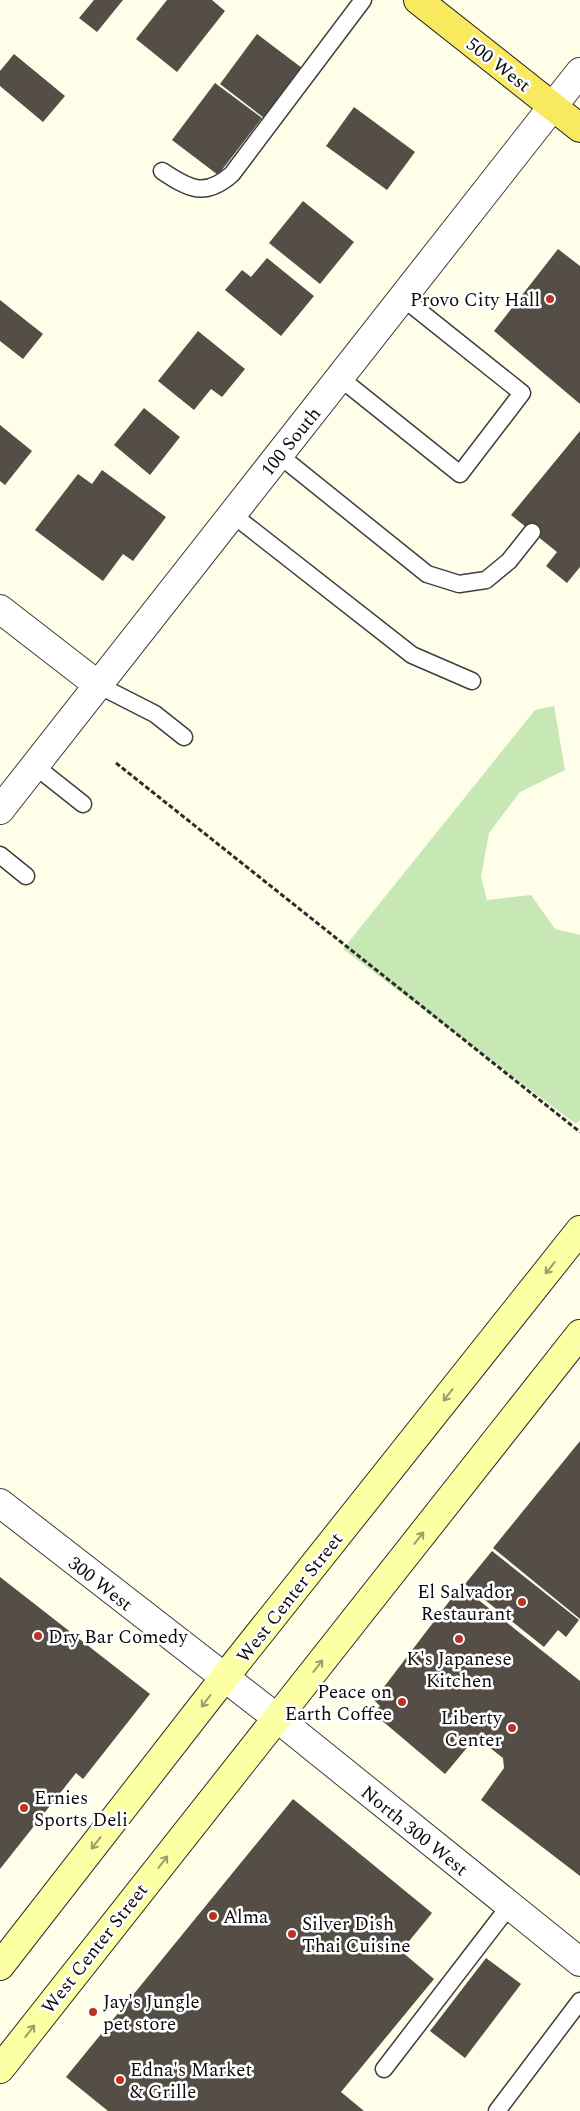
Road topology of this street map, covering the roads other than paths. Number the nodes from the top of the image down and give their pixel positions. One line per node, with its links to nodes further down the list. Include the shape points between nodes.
1 (363, 0): 6 (lane, via 223,182 197,189)
2 (418, 0): 4 (main road, 500 West)
3 (580, 72): 4 (street, 100 South)
4 (553, 106): 5 (main road, 500 West); 7 (street, 100 South)
5 (580, 128)
6 (162, 171)
7 (403, 298): 8 (street, 100 South); 8 (lane, via 522,393 460,474)
8 (340, 378): 9 (street, 100 South)
9 (279, 455): 10 (street, 100 South); 11 (lane, via 427,574 460,584 486,580 509,561)
10 (232, 514): 13 (lane, via 412,655); 14 (street, 100 South)
11 (532, 532)
12 (0, 609): 14 (street)
13 (472, 681)
14 (98, 685): 15 (lane, via 155,714); 16 (street, 100 South)
15 (184, 737)
16 (35, 766): 17 (lane); 18 (street, 100 South)
17 (83, 804)
18 (0, 810)
19 (0, 855): 20 (lane)
20 (26, 876)
21 (580, 1230): 24 (main road, West Center Street, one-way to 24)
22 (580, 1334): 26 (main road, West Center Street, one-way to 22)
23 (0, 1503): 24 (street, 300 West)
24 (224, 1678): 25 (street, 300 West); 29 (main road, West Center Street, one-way to 29)
25 (250, 1698): 26 (street, North 300 West)
26 (277, 1718): 27 (street, North 300 West); 31 (main road, West Center Street, one-way to 26)
27 (510, 1905): 28 (street, North 300 West); 32 (lane)
28 (580, 1962)
29 (0, 1966)
30 (580, 2001): 33 (lane)
31 (0, 2069)
32 (384, 2069)
33 (497, 2111)

